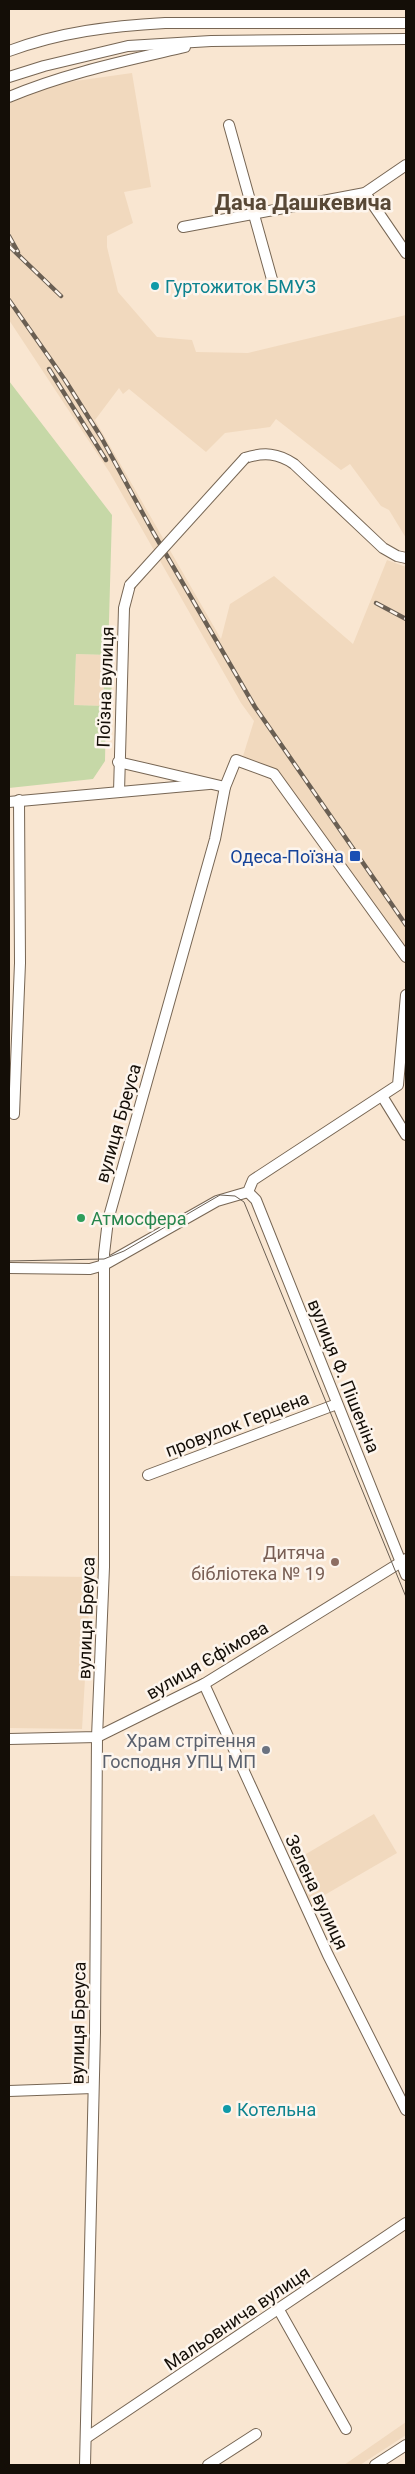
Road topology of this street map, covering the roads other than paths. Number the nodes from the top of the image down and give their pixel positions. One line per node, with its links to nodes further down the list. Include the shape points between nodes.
1 (406, 23): 4 (street, via 127,25 65,34)
2 (406, 39): 3 (street)
3 (211, 41): 5 (street, via 128,46); 6 (street, via 92,68)
4 (9, 51)
5 (9, 78)
6 (9, 97)
7 (229, 126): 10 (street)
8 (406, 165): 9 (street)
9 (365, 193): 10 (street); 12 (street)
10 (254, 212): 11 (street); 13 (street)
11 (183, 227)
12 (406, 253)
13 (273, 283)
14 (406, 558): 15 (street, Поїзна вулиця, bridge, via 383,548 282,456 259,454 245,458 130,585 124,608)
15 (118, 762): 16 (street); 18 (street, Поїзна вулиця)
16 (209, 784): 17 (street); 18 (street)
17 (225, 788): 20 (street, вулиця Бреуса, via 236,760 274,774); 26 (street, вулиця Бреуса, via 215,839 108,1220)
18 (119, 792): 19 (street)
19 (14, 801): 23 (street, via 20,963)
20 (406, 956)
21 (406, 995): 22 (street, via 398,1085)
22 (382, 1096): 24 (street); 25 (street, via 253,1180)
23 (14, 1114)
24 (406, 1135)
25 (248, 1192): 26 (street, via 217,1201); 28 (street, вулиця Ф. Пішеніна, via 256,1200)
26 (104, 1265): 27 (street, via 90,1269); 33 (street, вулиця Бреуса, via 104,1568)
27 (9, 1268)
28 (337, 1404): 29 (street, провулок Герцена); 30 (street, вулиця Ф. Пішеніна)
29 (148, 1475)
30 (404, 1561): 31 (street, вулиця Ф. Пішеніна); 32 (street, вулиця Єфімова)
31 (406, 1575)
32 (204, 1684): 33 (street, вулиця Єфімова); 37 (street, Зелена вулиця, via 328,1956)
33 (97, 1737): 34 (street, вулиця Єфімова); 35 (street, вулиця Бреуса)
34 (9, 1739)
35 (93, 2088): 36 (street); 42 (street, вулиця Бреуса)
36 (9, 2091)
37 (406, 2110)
38 (406, 2223): 39 (street, Мальовнича вулиця)
39 (279, 2310): 40 (street); 42 (street, Мальовнича вулиця)
40 (346, 2429)
41 (256, 2434): 45 (street)
42 (86, 2438): 44 (street, вулиця Бреуса)
43 (406, 2445): 46 (street)
44 (85, 2465)
45 (208, 2465)
46 (375, 2465)

